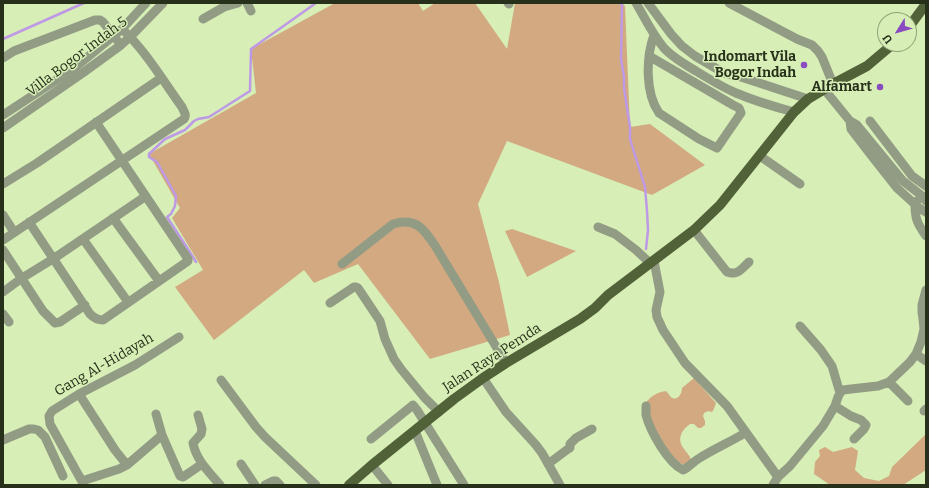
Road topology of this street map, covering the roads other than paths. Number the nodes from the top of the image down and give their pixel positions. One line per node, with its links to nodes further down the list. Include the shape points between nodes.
1 (146, 3): 11 (street, Villa Bogor Indah 5)
2 (163, 3): 14 (street, Villa Bogor Indah 5)
3 (238, 3): 8 (street)
4 (636, 3): 12 (street)
5 (648, 3): 19 (street, via 670,34 688,51 724,73)
6 (729, 3): 21 (street, via 812,45 822,57)
7 (926, 4): 9 (main road)
8 (226, 5): 10 (street)
9 (917, 17)
10 (203, 19)
11 (122, 29): 13 (street, Villa Bogor Indah 5); 14 (street)
12 (654, 35): 17 (street); 24 (street, via 677,59)
13 (114, 36): 15 (street); 18 (street, via 100,20 95,20 14,51); 29 (street, Villa Bogor Indah 5, via 73,69)
14 (130, 37): 15 (street, Villa Bogor Indah 5); 20 (street)
15 (121, 45): 33 (street, Villa Bogor Indah 5)
16 (884, 52): 21 (main road, Jalan Raya Pemda, via 867,66)
17 (649, 56): 26 (street); 26 (street, via 650,93 654,107 658,113 699,139 717,148 741,113 739,108)
18 (3, 58)
19 (741, 77): 22 (street); 24 (street)
20 (161, 78): 32 (street); 35 (street, via 182,107 186,117)
21 (833, 84): 23 (main road, Jalan Raya Pemda)
22 (774, 88): 25 (street); 27 (street)
23 (824, 89): 25 (main road, Jalan Raya Pemda); 30 (street)
24 (736, 93): 26 (street); 27 (street)
25 (808, 99): 28 (main road, Jalan Raya Pemda)
26 (733, 105)
27 (768, 105): 28 (street)
28 (794, 112): 34 (main road, Jalan Raya Pemda)
29 (3, 115)
30 (850, 121): 38 (street, via 857,125 903,181); 40 (street, via 851,129 870,155 897,188)
31 (870, 121): 38 (street)
32 (96, 122): 35 (street); 36 (street)
33 (3, 128)
34 (760, 156): 37 (street); 46 (main road, Jalan Raya Pemda, via 720,206)
35 (122, 161): 39 (street); 44 (street)
36 (3, 184)
37 (800, 184)
38 (925, 193): 40 (street)
39 (146, 196): 43 (street); 57 (street, via 188,259)
40 (915, 204): 41 (street); 48 (street, via 916,220)
41 (926, 212)
42 (3, 215): 47 (street)
43 (113, 218): 49 (street); 57 (street)
44 (29, 222): 47 (street); 52 (street)
45 (598, 227): 53 (street, via 615,234)
46 (694, 230): 53 (main road, Jalan Raya Pemda); 54 (street, via 727,272 736,274)
47 (14, 232): 50 (street)
48 (926, 236)
49 (83, 239): 52 (street); 60 (street)
50 (3, 240)
51 (3, 250): 56 (street)
52 (53, 259): 56 (street); 62 (street)
53 (652, 262): 68 (main road, Jalan Raya Pemda, via 580,319); 83 (street, via 660,292 656,310 663,330 685,363 727,406)
54 (750, 262)
55 (342, 264): 68 (street, via 393,224 411,222 418,225 434,244)
56 (22, 278): 59 (street); 62 (street, via 55,323)
57 (159, 281): 60 (street)
58 (926, 290): 63 (street, via 922,305)
59 (3, 292)
60 (128, 302): 62 (street, via 103,320 95,319)
61 (330, 303): 77 (street, via 354,287 358,288 380,321 394,359)
62 (85, 305)
63 (925, 320): 66 (street)
64 (800, 326): 72 (street, via 832,366)
65 (179, 337): 73 (street, Gang Al-Hidayah, via 135,365)
66 (916, 354): 67 (street); 71 (street)
67 (926, 361)
68 (506, 363): 69 (main road, Jalan Raya Pemda)
69 (482, 378): 77 (main road, Jalan Raya Pemda); 90 (street, via 506,412 536,445)
70 (221, 380): 100 (street, via 256,427)
71 (889, 382): 72 (street, via 878,386 851,388); 74 (street)
72 (840, 393): 76 (street)
73 (79, 394): 91 (street); 95 (street, Gang Al-Hidayah, via 52,411 49,420)
74 (908, 401)
75 (646, 406): 83 (street, via 646,415 657,441 683,470 697,459)
76 (835, 406): 86 (street, via 866,425); 94 (street, via 806,448)
77 (439, 412): 80 (main road, Jalan Raya Pemda)
78 (156, 414): 84 (street)
79 (198, 415): 88 (street, via 202,429 201,434 193,442)
80 (425, 423): 82 (main road, Jalan Raya Pemda); 85 (street, via 412,406); 104 (street)
81 (592, 429): 90 (street, via 576,438 568,450)
82 (415, 431): 92 (main road, Jalan Raya Pemda); 103 (street)
83 (745, 433): 94 (street)
84 (162, 435): 88 (street, via 181,477); 91 (street)
85 (371, 439)
86 (854, 439)
87 (3, 440): 93 (street, via 29,429 38,430 45,437)
88 (202, 464): 96 (street)
89 (241, 464): 97 (street)
90 (548, 464): 105 (street)
91 (127, 465): 95 (street)
92 (372, 465): 101 (main road, Jalan Raya Pemda); 102 (street)
93 (63, 476)
94 (775, 481)
95 (83, 483)
96 (220, 485)
97 (255, 485)
98 (265, 485): 99 (street, via 276,481)
99 (280, 485)
100 (316, 485)
101 (349, 485)
102 (388, 485)
103 (437, 485)
104 (464, 485)
105 (560, 485)

